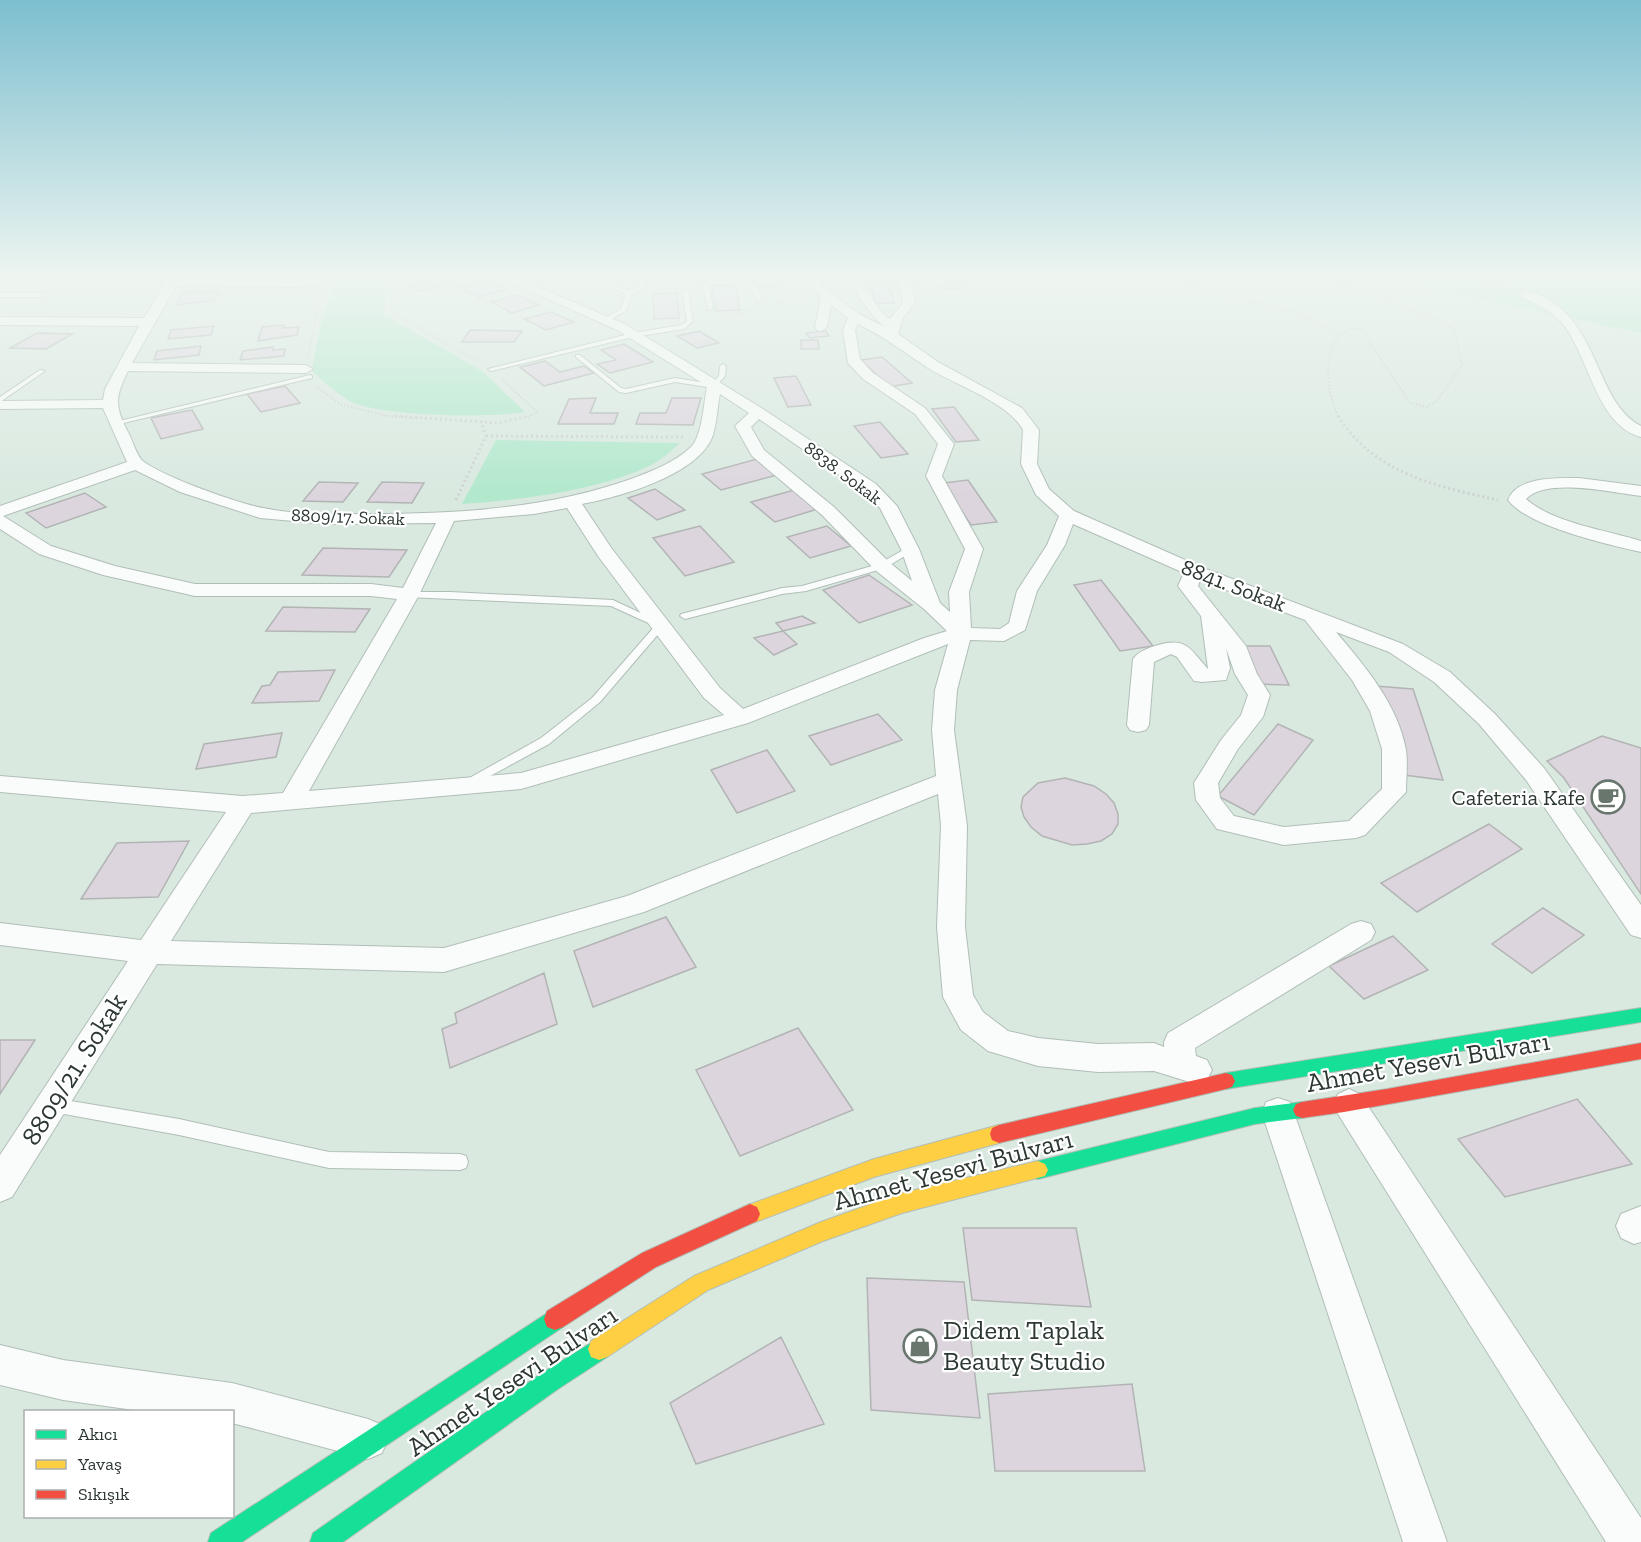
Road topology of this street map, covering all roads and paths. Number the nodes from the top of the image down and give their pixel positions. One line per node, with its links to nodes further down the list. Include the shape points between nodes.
1 (132, 351): 13 (street)
2 (311, 351): 17 (path)
3 (459, 351): 15 (path)
4 (567, 351): 15 (lane)
5 (658, 351): 18 (street, 8838. Sokak)
6 (852, 351): 48 (street, via 853,360 868,376 912,403 946,444 934,476 974,549 959,592)
7 (916, 351): 33 (street, 8841. Sokak, via 1025,419 1030,430 1029,464 1042,491)
8 (1331, 351): 31 (path, via 1330,394 1341,421 1353,437 1391,468 1416,480)
9 (1376, 351): 10 (path, via 1410,403 1426,407 1437,401 1462,364)
10 (1459, 351)
11 (1584, 351): 25 (street, via 1614,410 1624,423)
12 (578, 356): 18 (lane, via 619,390 675,380)
13 (124, 366): 17 (street); 20 (street)
14 (723, 366): 18 (lane, via 722,376)
15 (492, 369): 23 (path, via 537,412 525,419)
16 (42, 371): 19 (lane)
17 (308, 373): 23 (path, via 318,387 340,404 387,416); 24 (lane)
18 (714, 386): 22 (street, 8838. Sokak); 27 (street)
19 (0, 400)
20 (109, 404): 21 (street); 24 (street)
21 (0, 405)
22 (758, 412): 39 (street, 8838. Sokak, via 870,488 888,506); 40 (street, via 742,426 758,453 828,511)
23 (481, 421): 26 (path)
24 (115, 423): 28 (street)
25 (1640, 433)
26 (486, 436): 27 (path); 34 (path)
27 (705, 437): 30 (street, 8809/17. Sokak, via 698,449 665,472)
28 (136, 464): 32 (street); 34 (street, 8809/17. Sokak, via 186,488 260,513 327,519)
29 (1641, 492): 31 (street, via 1545,485 1519,494 1517,500)
30 (572, 502): 34 (street, 8809/17. Sokak); 47 (street)
31 (1521, 505): 36 (street, via 1541,516)
32 (0, 512)
33 (1068, 515): 41 (street, 8841. Sokak); 48 (street, via 1056,545 1027,591 1018,626 1004,635)
34 (448, 516): 42 (street)
35 (0, 521): 42 (street, via 45,550 110,571 195,590 371,590)
36 (1600, 534): 37 (street); 38 (street)
37 (1641, 540)
38 (1641, 547)
39 (910, 549): 40 (lane); 43 (street, 8838. Sokak)
40 (882, 566): 43 (street); 46 (lane)
41 (1194, 571): 44 (street, via 1188,586); 45 (street, 8841. Sokak)
42 (409, 595): 47 (lane, via 613,603); 54 (street)
43 (931, 605): 48 (street, 8838. Sokak)
44 (1211, 614): 45 (street, via 1236,646 1259,695 1252,717 1206,783 1208,800 1226,823 1284,836 1356,829 1394,792 1394,750 1381,706 1361,675); 50 (street, via 1218,675 1202,676 1174,646 1144,659)
45 (1311, 615): 56 (street, 8841. Sokak, via 1396,648 1442,677 1487,719 1536,774)
46 (685, 616)
47 (661, 625): 49 (street, via 712,693); 53 (lane, via 596,700 579,714 545,741)
48 (960, 634): 49 (street); 51 (street, via 951,664 943,730)
49 (740, 718): 53 (street, via 521,781)
50 (1138, 724)
51 (949, 780): 59 (street, via 634,905 444,960); 62 (street, via 954,826 954,960 958,997 972,1021 999,1042 1038,1052 1098,1058 1154,1056)
52 (0, 783): 55 (street)
53 (460, 788): 54 (street)
54 (290, 802): 55 (street)
55 (243, 805): 59 (street, 8809/21. Sokak)
56 (1641, 927)
57 (1361, 932): 62 (street, via 1179,1042)
58 (0, 934): 59 (street)
59 (147, 952): 65 (street, 8809/21. Sokak)
60 (1641, 1015): 63 (street)
61 (1641, 1051): 64 (street, Ahmet Yesevi Bulvarı)
62 (1182, 1067): 63 (street)
63 (1252, 1102): 64 (street, Ahmet Yesevi Bulvarı); 69 (street, via 989,1136 874,1168 766,1207 649,1260); 71 (street, Ahmet Yesevi Bulvarı, via 902,1203 821,1232 701,1283 550,1381); 72 (street)
64 (1349, 1104): 73 (street)
65 (51, 1105): 66 (lane, via 179,1127 329,1160); 67 (street, 8809/21. Sokak)
66 (460, 1162)
67 (0, 1185)
68 (0, 1365): 69 (street, via 63,1380 232,1402)
69 (370, 1439): 70 (street)
70 (220, 1542)
71 (322, 1542)
72 (1425, 1542)
73 (1631, 1542)

